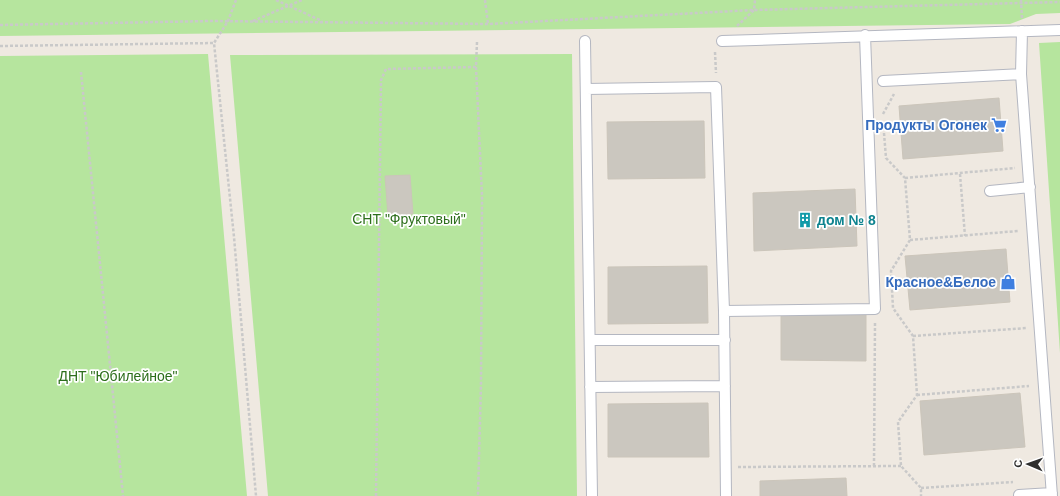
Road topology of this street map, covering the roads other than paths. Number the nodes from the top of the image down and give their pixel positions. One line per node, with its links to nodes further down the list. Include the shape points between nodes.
1 (1022, 27): 2 (lane); 3 (lane); 6 (lane)
2 (1060, 30)
3 (865, 35): 4 (lane); 11 (lane, via 875,309)
4 (722, 40)
5 (585, 41): 8 (lane)
6 (1021, 74): 7 (lane); 9 (lane)
7 (882, 81)
8 (586, 89): 11 (lane, via 716,88); 12 (lane)
9 (1030, 187): 10 (lane); 16 (lane)
10 (990, 191)
11 (724, 310): 13 (lane)
12 (590, 340): 13 (lane); 15 (lane)
13 (725, 340): 14 (lane)
14 (725, 386): 15 (lane); 19 (lane)
15 (590, 387): 18 (lane)
16 (1052, 494): 17 (lane)
17 (1019, 495)
18 (592, 496)
19 (726, 496)

